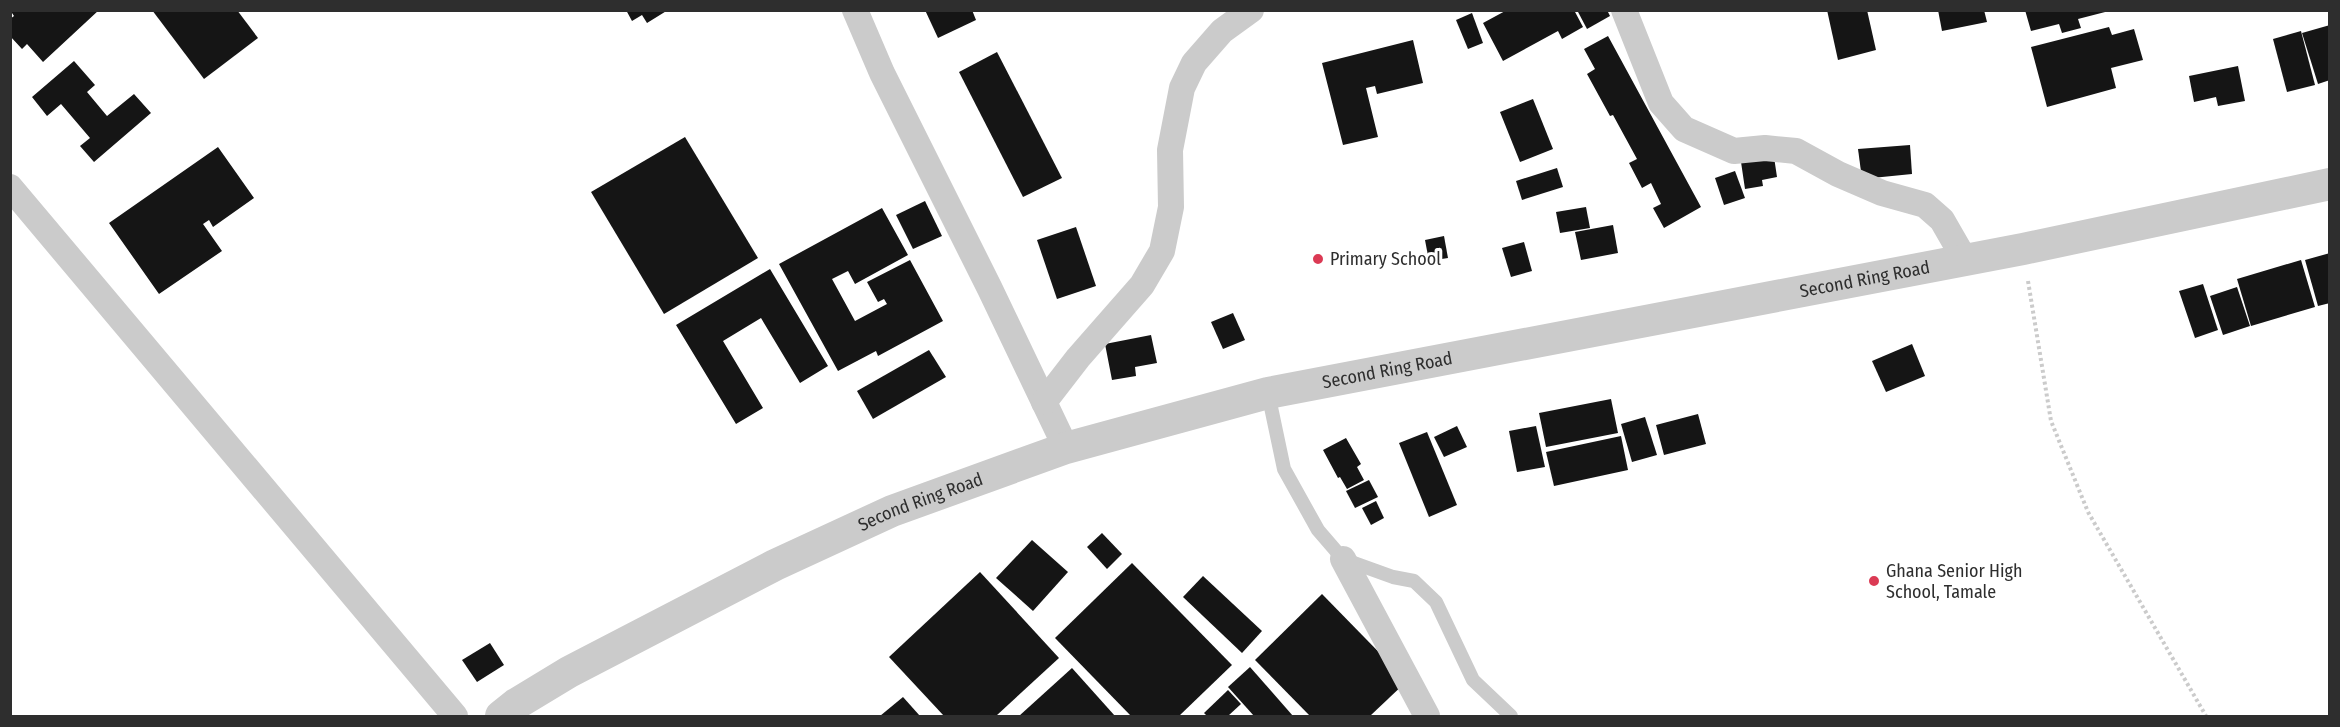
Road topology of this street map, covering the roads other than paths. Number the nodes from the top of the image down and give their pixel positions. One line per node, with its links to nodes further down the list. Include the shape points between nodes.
1 (855, 10): 8 (street, via 882,73)
2 (1251, 10): 8 (street, via 1222,31 1194,63 1182,88 1170,150 1171,207 1162,251 1142,285)
3 (1624, 10): 6 (street, via 1661,103 1684,129 1734,151 1796,151 1849,179 1925,206 1942,220)
4 (2330, 184): 6 (street, Second Ring Road)
5 (10, 187): 11 (street)
6 (1965, 260): 7 (street, Second Ring Road)
7 (1268, 393): 9 (street, Second Ring Road); 10 (lane, via 1284,469 1318,530)
8 (1044, 402): 9 (street)
9 (1066, 448): 12 (street, Second Ring Road, via 892,511 775,566 569,672)
10 (1344, 559): 13 (street); 14 (lane, via 1393,578 1414,581 1436,602 1473,680)
11 (455, 717)
12 (501, 717)
13 (1427, 717)
14 (1511, 717)

